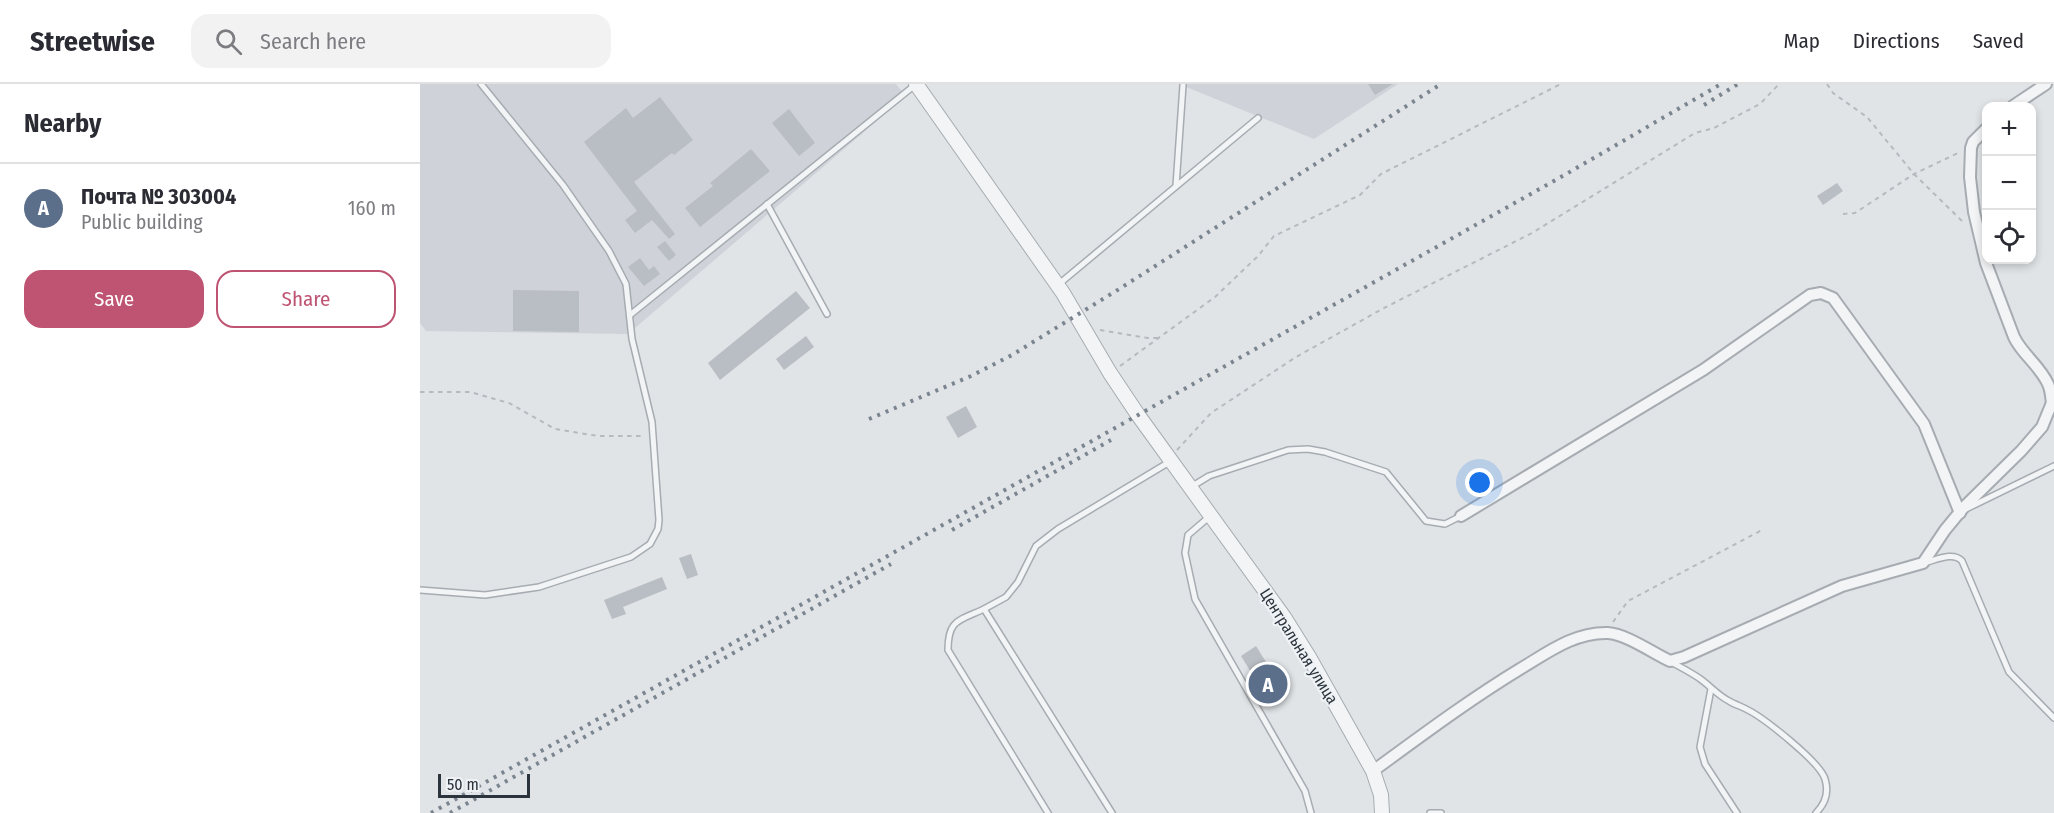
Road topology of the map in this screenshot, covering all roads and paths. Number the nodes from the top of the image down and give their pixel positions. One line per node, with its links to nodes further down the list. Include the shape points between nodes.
1 (481, 84): 19 (lane, via 563,185 609,252 626,284)
2 (916, 84): 14 (lane); 17 (street, Центральная улица)
3 (1560, 84): 21 (path, via 1381,174 1360,195 1274,236 1215,297)
4 (1779, 84): 26 (path, via 1760,104 1714,128 1695,133 1532,233 1296,357 1211,413)
5 (1827, 84): 12 (path, via 1833,93 1867,117)
6 (2046, 84): 8 (street)
7 (1183, 85): 13 (lane)
8 (2019, 102)
9 (1258, 118): 13 (lane)
10 (1982, 133): 11 (street)
11 (1971, 147): 12 (path); 16 (street, via 1970,177)
12 (1914, 174): 15 (path, via 1856,213); 16 (path)
13 (1176, 186): 17 (lane)
14 (767, 204): 18 (lane); 19 (lane)
15 (1843, 213)
16 (1979, 238): 24 (street, via 2018,346 2045,379)
17 (1057, 285): 20 (street, Центральная улица)
18 (826, 314)
19 (630, 315): 25 (lane)
20 (1082, 326): 21 (path); 22 (street, Центральная улица)
21 (1160, 338): 22 (path)
22 (1110, 373): 26 (street, Центральная улица)
23 (420, 392): 25 (path, via 470,392 509,403 555,429 598,436)
24 (2053, 401): 29 (street, via 2042,427)
25 (653, 436): 34 (lane, via 660,520 650,544 631,556 539,587 485,595)
26 (1169, 459): 28 (street, Центральная улица); 35 (lane, via 1036,546 1006,597)
27 (2054, 466): 29 (lane)
28 (1190, 488): 30 (street, Центральная улица); 31 (lane, via 1209,476 1288,450 1308,449 1386,472 1426,521 1444,524)
29 (1960, 513): 31 (street, via 1924,424 1833,298 1821,293 1810,295 1703,370); 33 (street)
30 (1210, 516): 40 (street, Центральная улица, via 1310,657); 43 (lane, via 1188,535 1185,553 1195,599 1305,791)
31 (1461, 516)
32 (1762, 530): 36 (path, via 1628,601 1614,618)
33 (1923, 563): 37 (street, via 1842,586); 39 (lane, via 1951,555 1962,561 2009,672)
34 (420, 590)
35 (984, 609): 41 (lane, via 954,623 948,633 948,650); 42 (lane)
36 (1610, 633): 37 (street); 40 (street, via 1564,643 1477,695)
37 (1670, 661): 38 (lane)
38 (1711, 689): 47 (lane, via 1700,747 1705,764); 48 (lane, via 1785,735 1824,776 1827,794)
39 (2054, 718)
40 (1373, 771): 44 (street, Центральная улица)
41 (1048, 813)
42 (1112, 813)
43 (1311, 813)
44 (1383, 813)
45 (1430, 813): 46 (lane)
46 (1441, 813)
47 (1737, 813)
48 (1816, 813)

